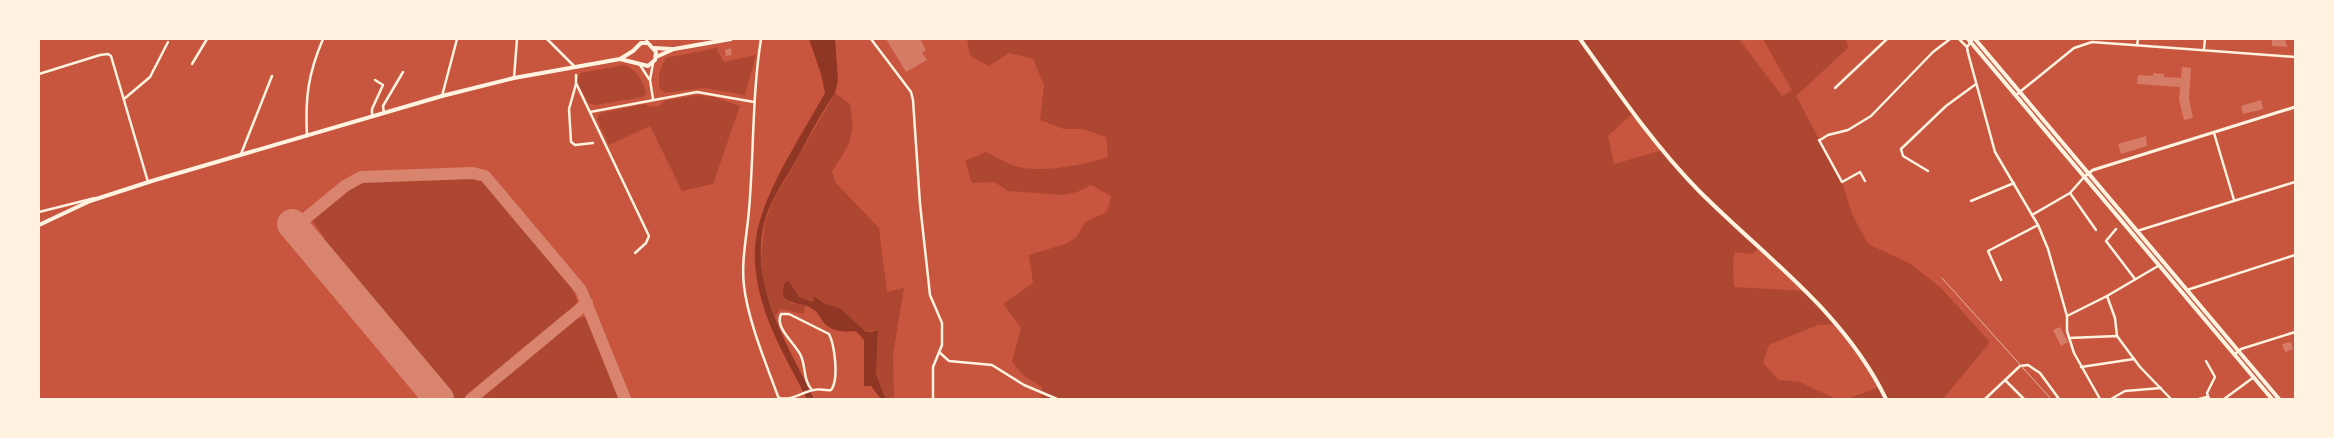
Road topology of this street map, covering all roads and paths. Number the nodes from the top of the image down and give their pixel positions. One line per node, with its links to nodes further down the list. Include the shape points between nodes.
1 (206, 39): 31 (street)
2 (323, 39): 54 (street, via 308,79)
3 (457, 39): 45 (street)
4 (517, 39): 38 (street)
5 (547, 39): 33 (street)
6 (639, 39): 19 (street)
7 (731, 39): 23 (main road)
8 (761, 39): 48 (street)
9 (871, 39): 86 (street, via 911,92 913,100 930,295 942,324)
10 (1580, 39): 99 (main road, via 1641,124 1686,176 1814,298 1840,327)
11 (1888, 39): 43 (street)
12 (1950, 39): 59 (street, via 1933,52 1871,116 1848,130 1820,140 1842,182 1860,172)
13 (1959, 39): 21 (street)
14 (1972, 39): 21 (street); 44 (main road)
15 (2138, 39): 20 (street)
16 (2205, 39): 24 (street)
17 (647, 41): 19 (main road); 22 (main road)
18 (168, 42): 47 (street, via 150,77)
19 (638, 45): 25 (main road)
20 (2137, 45): 24 (street); 44 (street, via 2082,44)
21 (1967, 47): 42 (street)
22 (654, 48): 23 (main road); 26 (main road)
23 (674, 49): 26 (main road)
24 (2204, 49): 27 (street)
25 (633, 51): 28 (main road); 29 (main road)
26 (656, 57): 30 (main road)
27 (2295, 57)
28 (620, 59): 29 (main road); 33 (main road)
29 (635, 62): 32 (main road)
30 (653, 63): 32 (main road); 40 (street)
31 (192, 64)
32 (640, 65): 40 (street)
33 (575, 67): 38 (main road)
34 (403, 72): 51 (street, via 383,106)
35 (39, 74): 47 (street, via 108,54)
36 (576, 75): 41 (street)
37 (272, 76): 56 (street)
38 (514, 78): 45 (main road)
39 (375, 80): 52 (street, via 383,84 372,109)
40 (650, 80): 46 (street)
41 (576, 83): 50 (street); 55 (street, via 569,109 571,142 575,145)
42 (1976, 84): 57 (street, via 1946,106 1901,148 1903,156); 62 (street, via 1995,152)
43 (1835, 88)
44 (2018, 93): 58 (main road)
45 (442, 96): 51 (main road)
46 (653, 99): 48 (street, via 697,92); 50 (street)
47 (124, 100): 60 (street)
48 (754, 102): 95 (street, via 744,286 766,365)
49 (2295, 107): 53 (street)
50 (590, 112): 75 (street, via 649,236)
51 (384, 113): 52 (main road)
52 (372, 117): 54 (main road)
53 (2214, 133): 58 (street); 65 (street)
54 (306, 136): 56 (main road)
55 (593, 143)
56 (241, 155): 60 (main road)
57 (1928, 171)
58 (2087, 175): 63 (street); 73 (main road); 74 (main road)
59 (1865, 181)
60 (148, 182): 64 (main road)
61 (2295, 182): 65 (street)
62 (2014, 183): 66 (street); 68 (street)
63 (2070, 193): 68 (street); 72 (street)
64 (104, 196): 67 (street); 69 (main road)
65 (2234, 200): 73 (street)
66 (1971, 201)
67 (39, 212)
68 (2032, 214): 70 (street)
69 (39, 225)
70 (2038, 226): 79 (street, via 1988,251); 82 (street)
71 (2116, 229): 78 (street, via 2106,241)
72 (2096, 230)
73 (2138, 230): 74 (street); 80 (main road)
74 (2133, 233): 77 (main road)
75 (635, 253)
76 (2295, 255): 80 (street)
77 (2160, 265): 78 (street); 80 (main road)
78 (2135, 279): 81 (street)
79 (2001, 280)
80 (2185, 292): 87 (main road)
81 (2107, 296): 82 (street); 84 (street)
82 (2067, 316): 85 (street)
83 (2295, 332): 87 (street)
84 (2117, 336): 85 (street); 88 (street)
85 (2069, 338): 90 (street)
86 (939, 352): 97 (street, via 932,367); 98 (street, via 949,360 992,365 1024,385)
87 (2237, 353): 91 (main road); 109 (main road)
88 (2134, 359): 90 (street); 93 (street)
89 (2206, 361): 96 (street, via 2215,377)
90 (2081, 366): 103 (street)
91 (2254, 377): 107 (street); 108 (main road)
92 (2005, 380): 100 (street); 101 (street); 102 (street, via 2020,366 2032,366)
93 (2161, 388): 104 (street, via 2125,391); 105 (street)
94 (812, 390): 94 (street, via 804,373 801,355 789,341 780,321 781,314 789,314 823,330 830,337 835,361 833,389); 95 (street, via 800,396)
95 (779, 398)
96 (2208, 398): 106 (street)
97 (933, 399)
98 (1057, 399)
99 (1886, 399)
100 (1985, 399)
101 (2024, 399)
102 (2058, 399)
103 (2100, 399)
104 (2111, 399)
105 (2171, 399)
106 (2199, 399)
107 (2224, 399)
108 (2272, 399)
109 (2279, 399)

